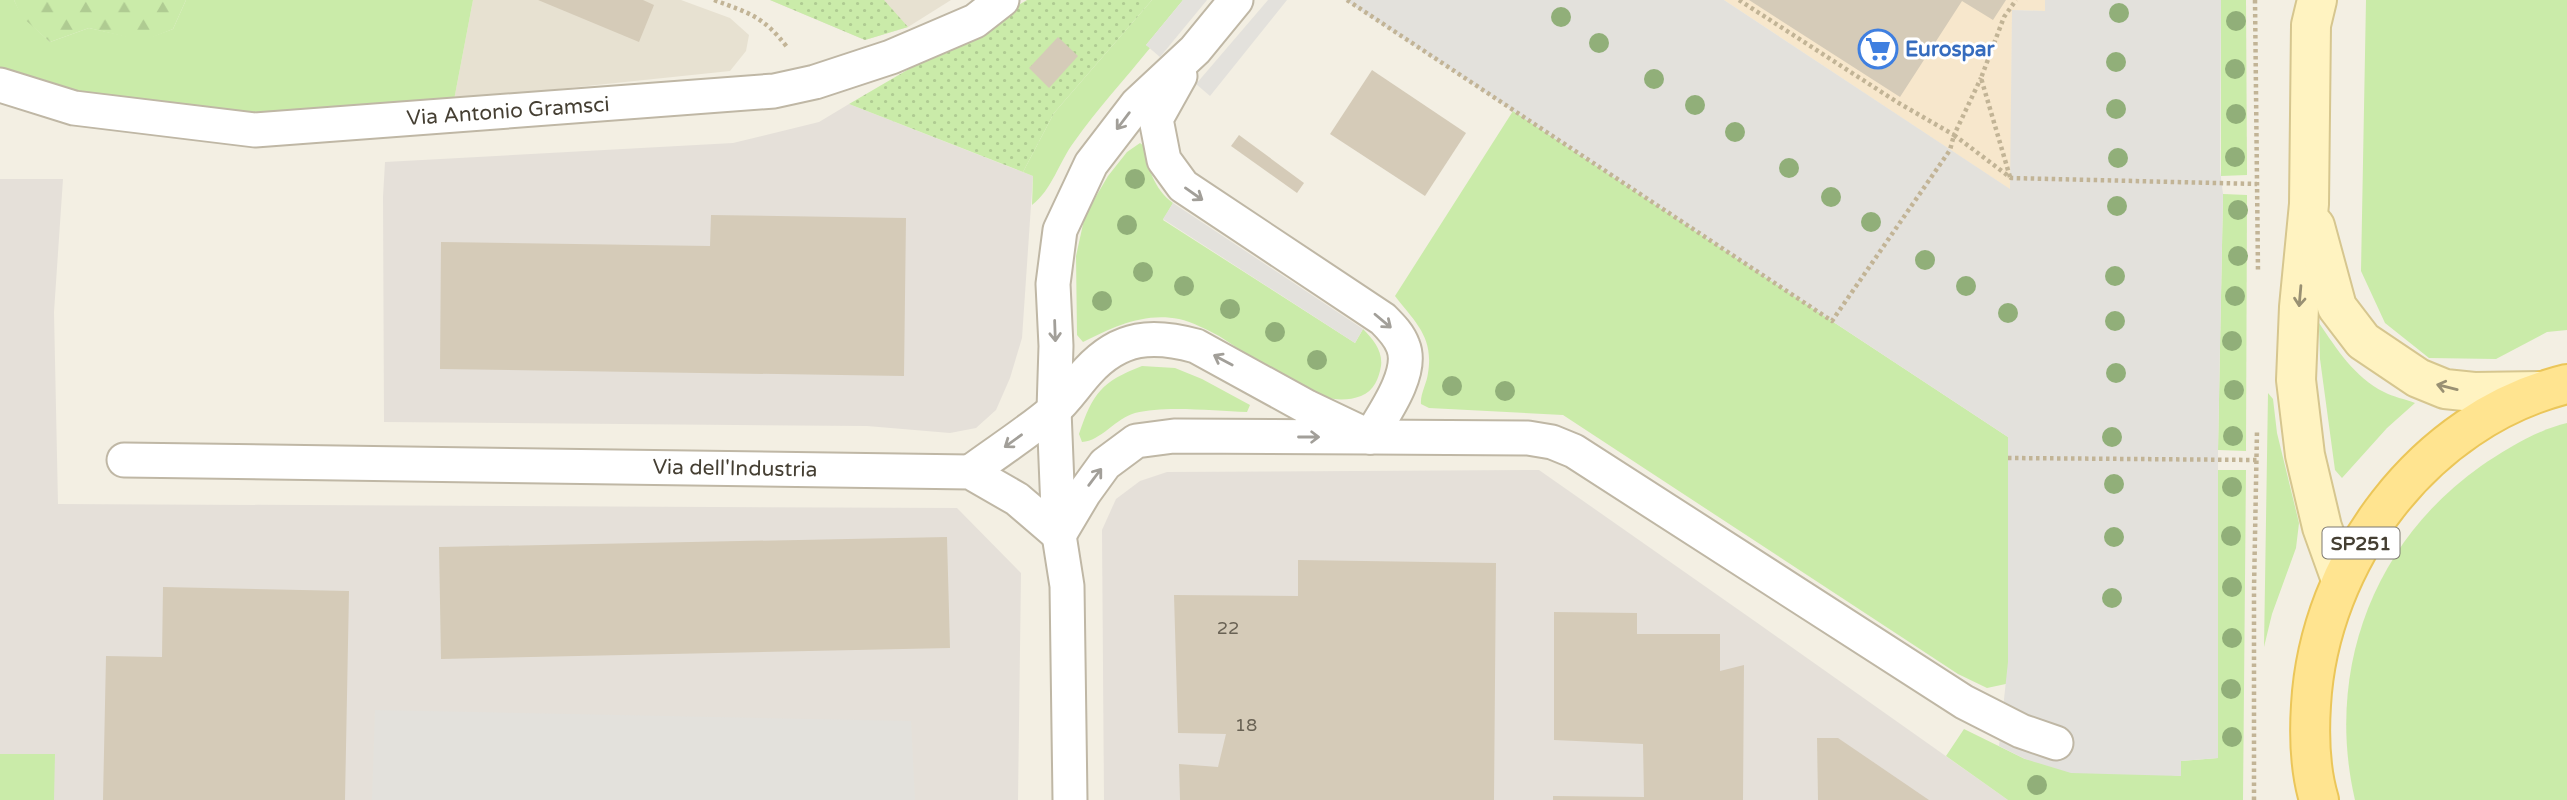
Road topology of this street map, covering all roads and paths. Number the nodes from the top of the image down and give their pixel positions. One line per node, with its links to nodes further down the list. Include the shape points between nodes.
1 (714, 0): 10 (path, via 757,16 774,30)
2 (1002, 0): 10 (street, Via Antonio Gramsci, via 975,21 891,57)
3 (1236, 0): 8 (street)
4 (1347, 0): 12 (path, via 1832,321 1950,150)
5 (1739, 0): 12 (path)
6 (2016, 0): 9 (path, via 2004,17)
7 (2311, 8): 15 (main road, SP251)
8 (1195, 50): 17 (street, one-way to 17, via 1136,104 1091,164 1060,230 1053,284); 18 (street, one-way to 18, via 1156,119 1164,160 1183,186 1383,319 1395,332 1405,349 1403,381)
9 (1981, 78): 12 (path); 13 (path)
10 (815, 82): 11 (street, Via Antonio Gramsci, via 774,91 255,130 74,108)
11 (0, 85)
12 (1954, 135): 13 (path)
13 (2011, 178): 14 (path)
14 (2257, 184)
15 (2309, 204): 16 (main road, SP251, one-way to 15, via 2474,392 2445,388 2418,378 2363,341 2337,307); 24 (main road, SP251, one-way to 24, via 2296,380 2305,456)
16 (2553, 388): 24 (main road, SP251, via 2476,423 2421,466 2375,519)
17 (1054, 410): 18 (street, one-way to 17, via 1196,346 1158,339 1138,340 1107,353); 22 (street, one-way to 22); 23 (street)
18 (1370, 438): 23 (street, one-way to 18, via 1105,464 1136,441 1174,436); 25 (street, via 1528,438 1574,451 1964,702)
19 (2008, 458): 21 (path)
20 (124, 460): 22 (street, Via dell'Industria)
21 (2257, 460)
22 (970, 472): 23 (street, Via dell'Industria, via 1017,499)
23 (1059, 535): 27 (street, via 1067,586)
24 (2341, 580): 26 (main road, SP251, via 2323,629 2312,681 2309,733)
25 (2056, 743)
26 (2314, 795)
27 (1070, 800)

